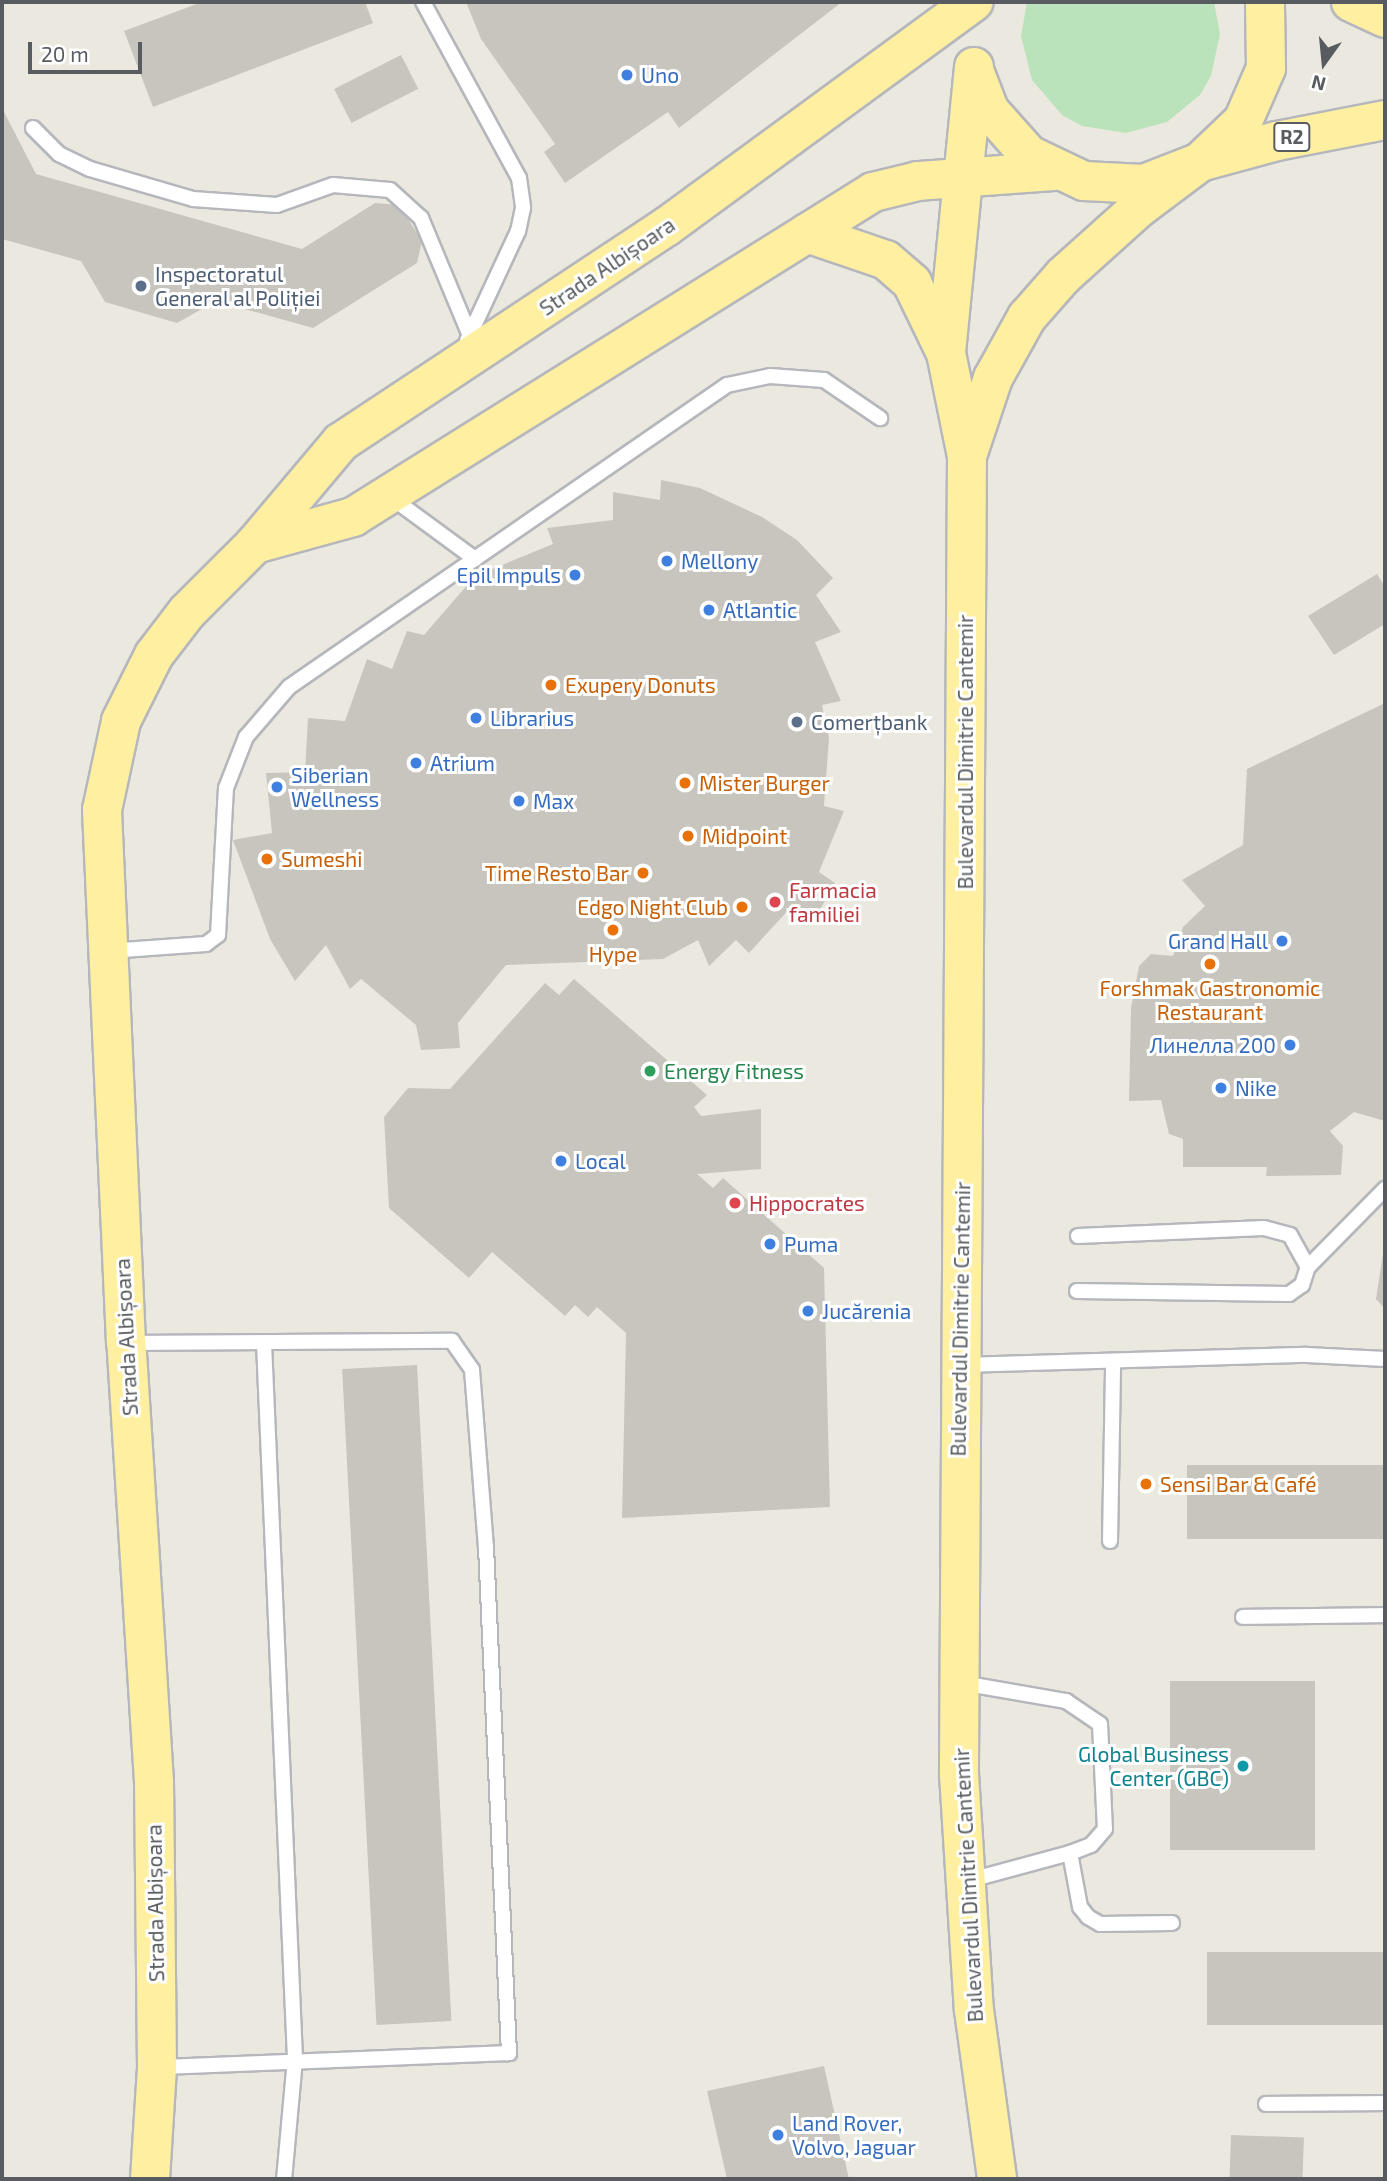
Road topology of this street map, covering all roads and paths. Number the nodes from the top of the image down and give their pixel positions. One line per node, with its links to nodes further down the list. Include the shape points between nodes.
1 (423, 2): 13 (lane, via 519,178 523,208 518,231)
2 (974, 2): 6 (main road); 13 (main road, Strada Albișoara, via 666,227)
3 (1265, 2): 9 (main road, Bulevardul Dimitrie Cantemir, via 1270,40 1257,96 1237,128)
4 (1352, 2): 5 (main road)
5 (1385, 18)
6 (974, 66): 10 (main road, via 989,110 1007,135); 11 (main road, Bulevardul Dimitrie Cantemir)
7 (1385, 120): 9 (main road, R2)
8 (33, 128): 13 (lane, via 59,154 90,169 193,199 277,205 333,185 390,190 421,218)
9 (1200, 162): 10 (main road, via 1144,184 1084,181); 16 (main road, Bulevardul Dimitrie Cantemir, via 1106,234 1027,317 993,378)
10 (1055, 171): 11 (main road, Strada Albișoara)
11 (964, 178): 12 (main road, Strada Albișoara, via 873,192); 14 (main road, Bulevardul Dimitrie Cantemir)
12 (807, 233): 14 (main road, via 886,260 912,283); 17 (main road, Strada Albișoara)
13 (462, 352): 18 (main road, Strada Albișoara, via 341,442)
14 (946, 353): 16 (main road, Bulevardul Dimitrie Cantemir)
15 (880, 418): 19 (lane, via 824,380 770,376 727,385)
16 (967, 456): 29 (main road, Bulevardul Dimitrie Cantemir)
17 (388, 495): 18 (main road, Strada Albișoara, via 353,517); 19 (lane)
18 (255, 544): 20 (main road, Strada Albișoara, via 187,611 154,655 121,722 102,810)
19 (475, 559): 20 (lane, via 289,687 246,737 226,788 218,935 206,944)
20 (107, 951): 25 (main road, Strada Albișoara)
21 (1385, 1189): 23 (lane)
22 (1078, 1236): 23 (lane, via 1264,1228 1290,1235)
23 (1308, 1267): 24 (lane, via 1303,1285 1289,1294)
24 (1077, 1291)
25 (126, 1343): 26 (lane); 38 (main road, Strada Albișoara, via 154,1782)
26 (264, 1343): 37 (lane); 37 (lane, via 452,1341 472,1370 486,1546 509,2039 509,2053)
27 (1385, 1359): 28 (lane, via 1307,1355)
28 (1113, 1362): 29 (lane); 30 (lane)
29 (960, 1365): 33 (main road, Bulevardul Dimitrie Cantemir)
30 (1110, 1541)
31 (1385, 1615): 32 (lane)
32 (1243, 1617)
33 (958, 1683): 34 (lane, via 1066,1701 1100,1724 1105,1829 1091,1845); 35 (main road, Bulevardul Dimitrie Cantemir)
34 (1070, 1853): 35 (lane); 36 (lane, via 1080,1907 1088,1917 1100,1924)
35 (965, 1881): 43 (main road, Bulevardul Dimitrie Cantemir, via 974,2010)
36 (1171, 1923)
37 (295, 2059): 38 (lane); 42 (lane)
38 (157, 2067): 41 (main road, Strada Albișoara)
39 (1385, 2103): 40 (lane)
40 (1266, 2104)
41 (150, 2179)
42 (284, 2179)
43 (997, 2179)

